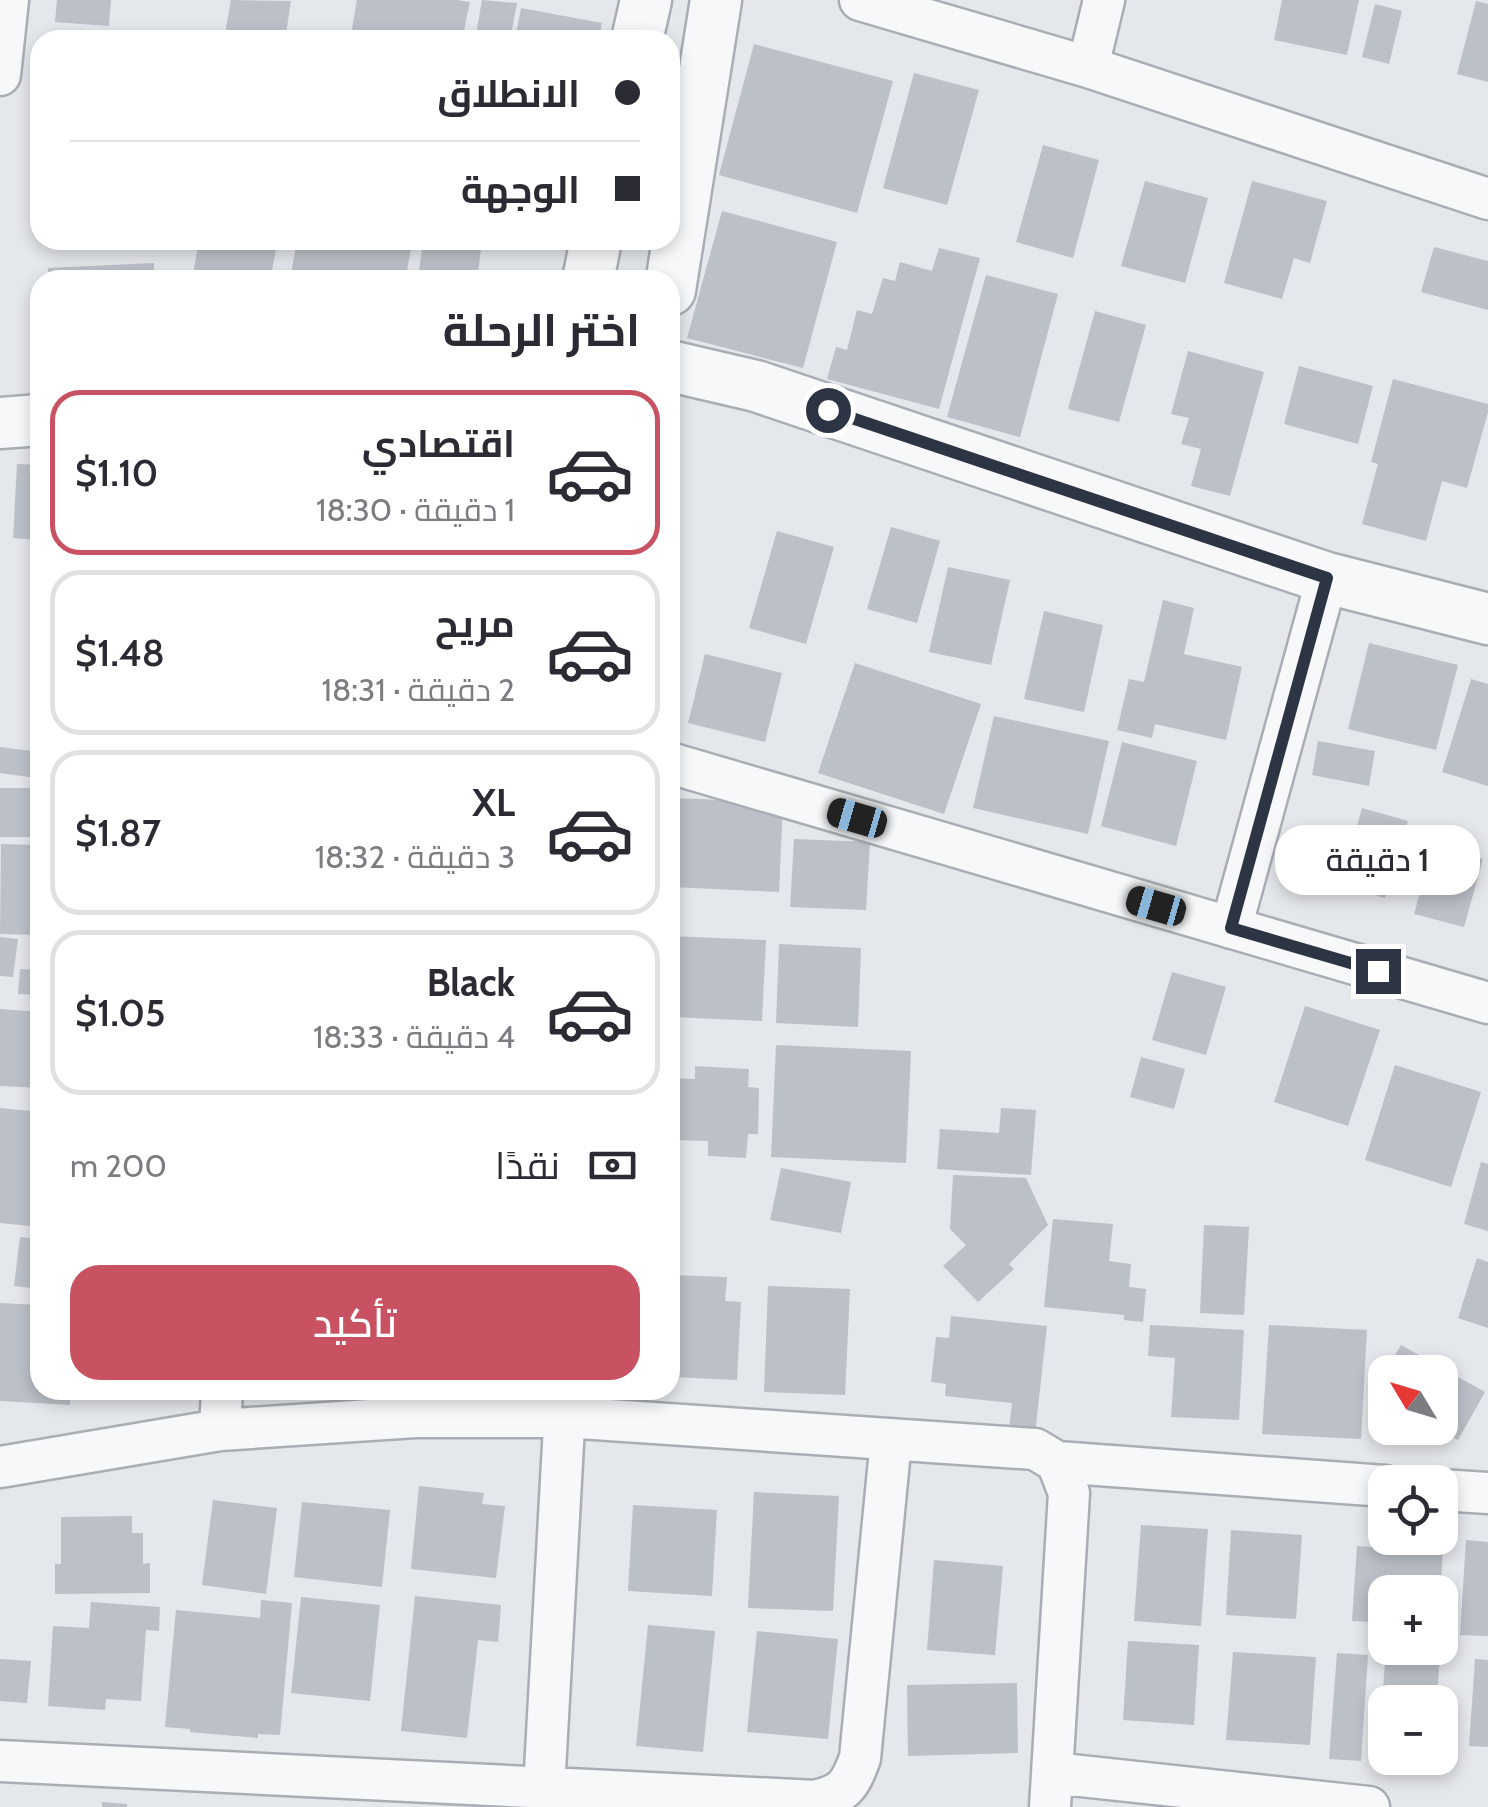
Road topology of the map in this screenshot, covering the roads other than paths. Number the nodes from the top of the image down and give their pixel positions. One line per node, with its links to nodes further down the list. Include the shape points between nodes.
1 (8, 0): 8 (street)
2 (646, 0): 6 (street)
3 (716, 0): 10 (street)
4 (860, 0): 7 (street)
5 (1104, 0): 7 (street)
6 (639, 30)
7 (1088, 67): 9 (street)
8 (0, 75)
9 (1488, 198)
10 (680, 227)
11 (680, 368): 14 (street, via 756,386)
12 (30, 420): 13 (street)
13 (0, 422)
14 (1327, 578): 15 (street); 17 (street)
15 (1488, 619)
16 (680, 766): 17 (street)
17 (1231, 928): 18 (street)
18 (1488, 1002)
19 (222, 1400): 21 (street)
20 (566, 1403): 21 (street); 22 (street); 30 (street)
21 (220, 1430): 24 (street)
22 (891, 1440): 23 (street, via 1034,1449); 30 (street, via 860,1758 852,1780 836,1796 815,1801)
23 (1056, 1462): 25 (street); 29 (street, via 1069,1493)
24 (0, 1467)
25 (1368, 1485)
26 (1458, 1491): 27 (street)
27 (1488, 1493)
28 (0, 1761): 30 (street)
29 (1051, 1790): 31 (street)
30 (544, 1797)
31 (1369, 1807)

